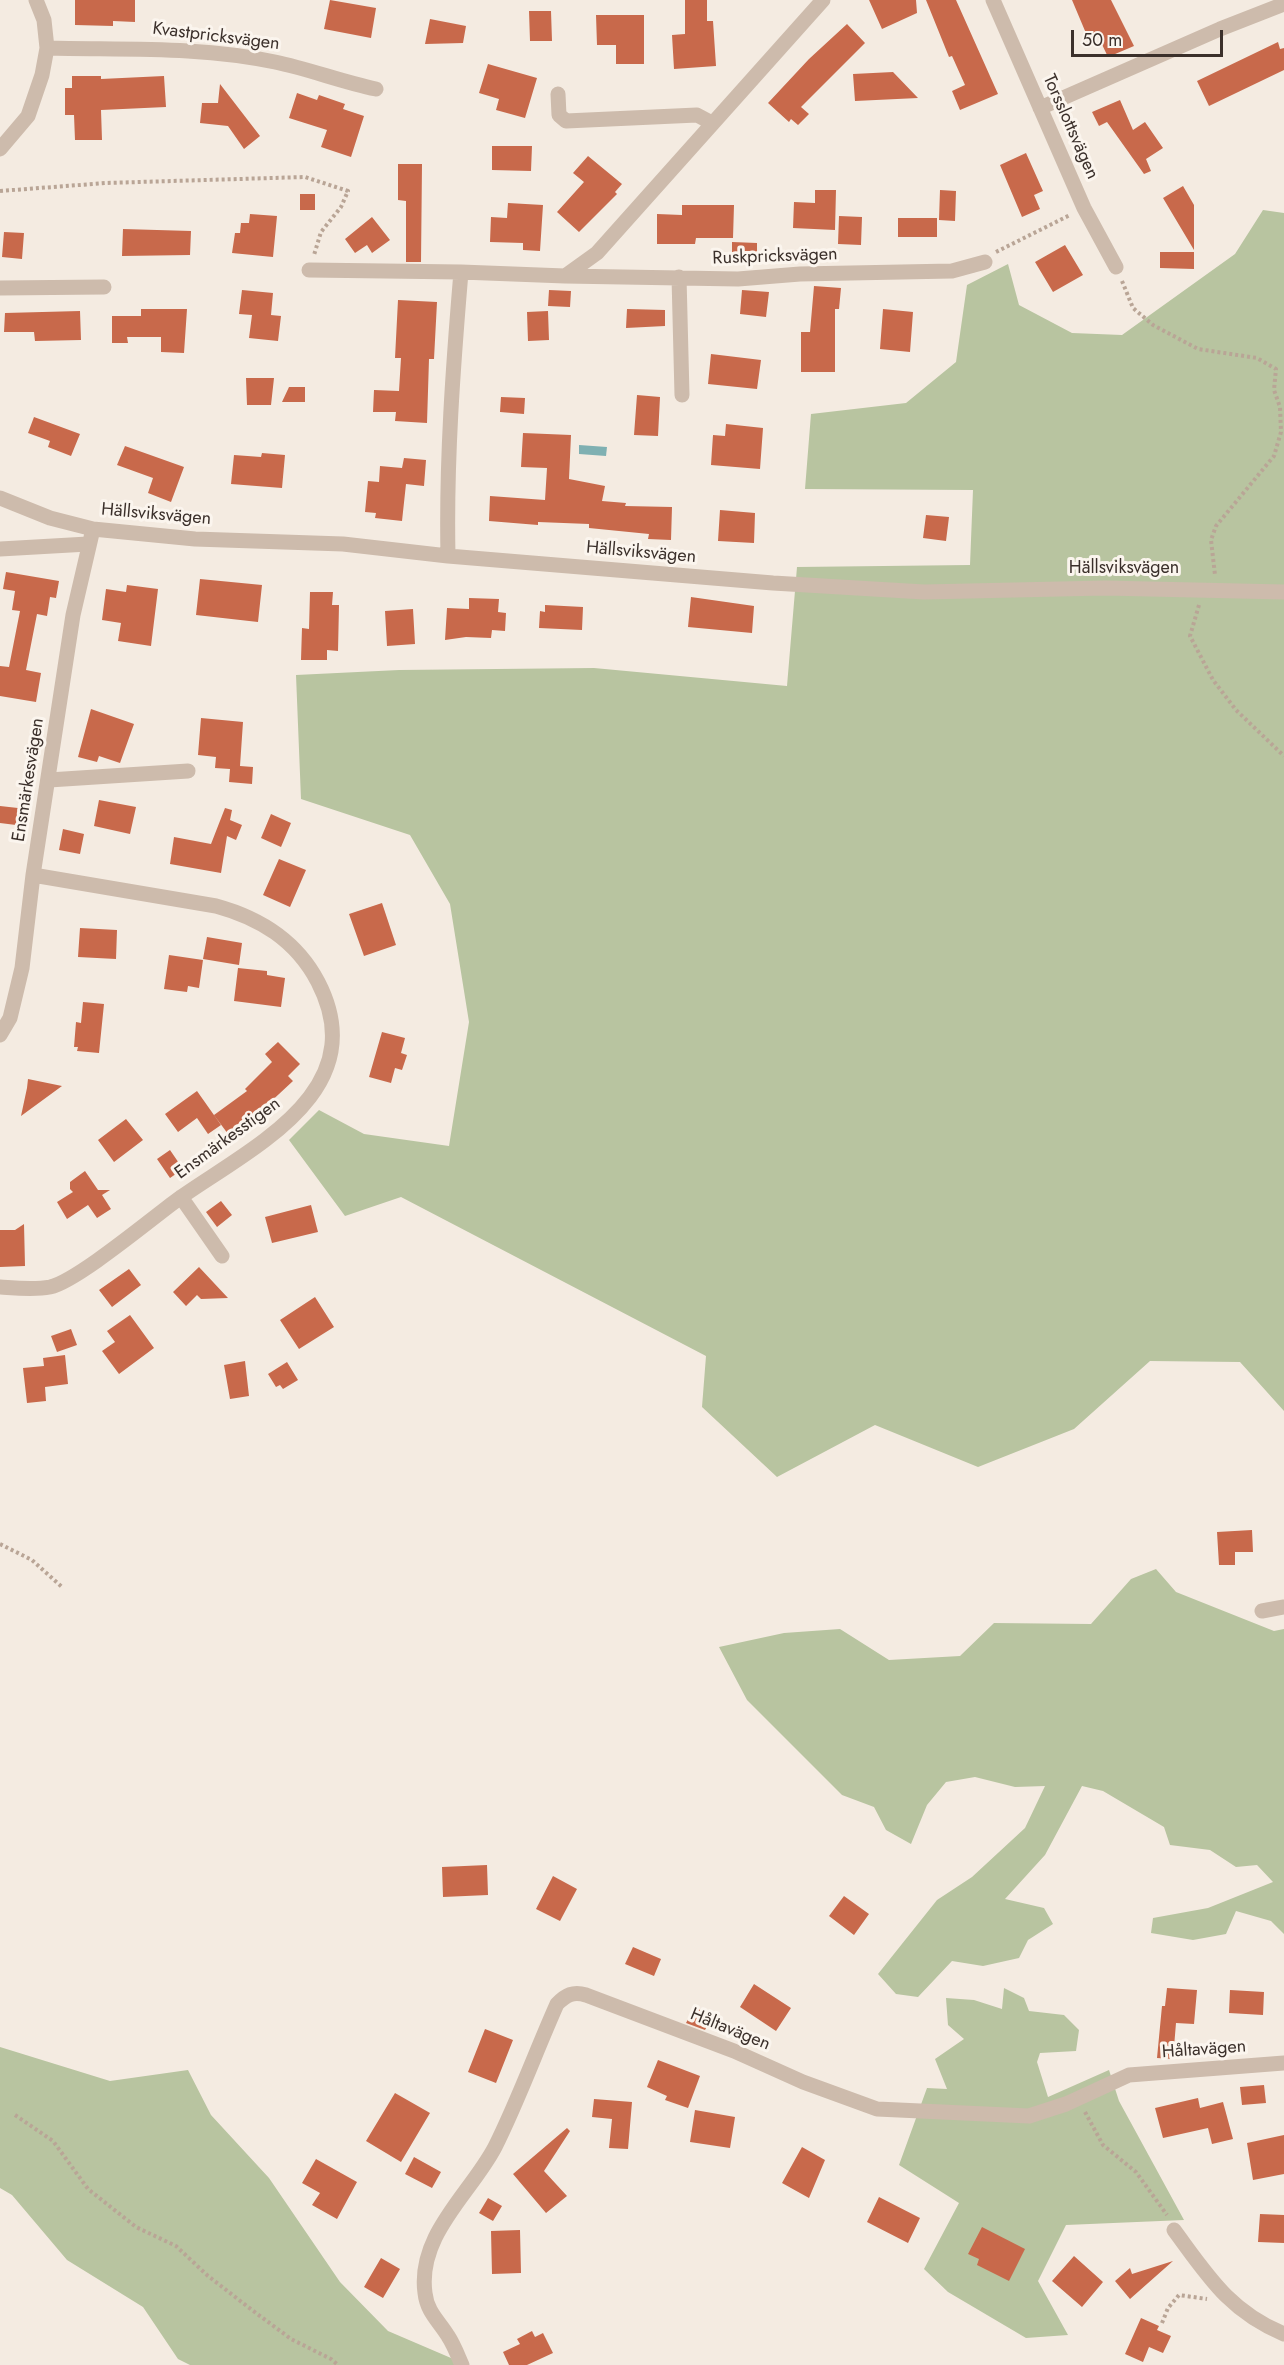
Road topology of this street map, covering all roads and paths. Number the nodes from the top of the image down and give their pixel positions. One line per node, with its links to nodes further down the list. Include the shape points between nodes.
1 (36, 0): 5 (street, via 46,27)
2 (823, 0): 9 (street)
3 (993, 0): 8 (street, Torsslottsvägen)
4 (1284, 4): 8 (street)
5 (47, 48): 6 (street, Kvastpricksvägen, via 165,49 237,56 276,62); 10 (street, via 28,116)
6 (376, 89)
7 (558, 94): 9 (street, via 559,115 566,121 697,116)
8 (1040, 108): 12 (street, Torsslottsvägen)
9 (712, 123): 17 (street, via 605,245)
10 (0, 149)
11 (0, 191): 15 (path, via 106,183 306,177 348,191 321,232)
12 (1084, 208): 13 (path, via 992,254); 14 (street, Torsslottsvägen)
13 (985, 262): 18 (street, Ruskpricksvägen, via 952,271 738,279)
14 (1116, 267): 27 (path, via 1133,308 1153,325 1198,349 1257,358 1276,369 1274,390 1280,407 1281,432 1274,456 1216,526 1211,540)
15 (309, 270): 16 (street, Ruskpricksvägen)
16 (461, 272): 17 (street, Ruskpricksvägen); 26 (street, via 453,367)
17 (565, 276): 18 (street, Ruskpricksvägen)
18 (679, 277): 21 (street)
19 (104, 287): 20 (street)
20 (0, 288)
21 (682, 395)
22 (0, 498): 23 (street, Hällsviksvägen, via 50,518)
23 (93, 529): 24 (street, Ensmärkesvägen); 26 (street, Hällsviksvägen, via 195,539 343,544)
24 (88, 544): 25 (street); 32 (street, Ensmärkesvägen)
25 (0, 549)
26 (448, 556): 28 (street, Hällsviksvägen, via 924,592)
27 (1216, 579)
28 (1201, 589): 29 (street, Hällsviksvägen); 30 (path, via 1199,613 1190,636 1213,680 1236,710)
29 (1284, 592)
30 (1284, 756)
31 (188, 771): 32 (street)
32 (49, 780): 33 (street, Ensmärkesvägen)
33 (33, 875): 34 (street, Ensmärkesvägen, via 22,968 10,1018); 35 (street, Ensmärkesstigen, via 245,914 303,956 320,985 334,1036 318,1087 295,1116 275,1133)
34 (0, 1035)
35 (181, 1197): 36 (street); 37 (street, Ensmärkesstigen, via 57,1285)
36 (222, 1256)
37 (0, 1287)
38 (0, 1544): 39 (path, via 32,1560)
39 (62, 1587)
40 (1284, 1607): 41 (street)
41 (1262, 1611)
42 (1284, 2063): 43 (street, Håltavägen, via 1129,2075)
43 (1079, 2098): 45 (path, via 1103,2145 1136,2172); 50 (street, Håltavägen, via 1029,2116 877,2109 582,1993 565,1995 557,2004 495,2146 449,2214 427,2259 425,2292 431,2314 449,2336)
44 (15, 2115): 49 (path, via 53,2141 88,2189 136,2227 176,2246 208,2277 291,2339)
45 (1174, 2230): 46 (street)
46 (1224, 2295): 47 (path, via 1215,2300 1179,2295); 48 (street, via 1245,2314)
47 (1162, 2323)
48 (1284, 2334)
49 (338, 2365)
50 (462, 2365)

